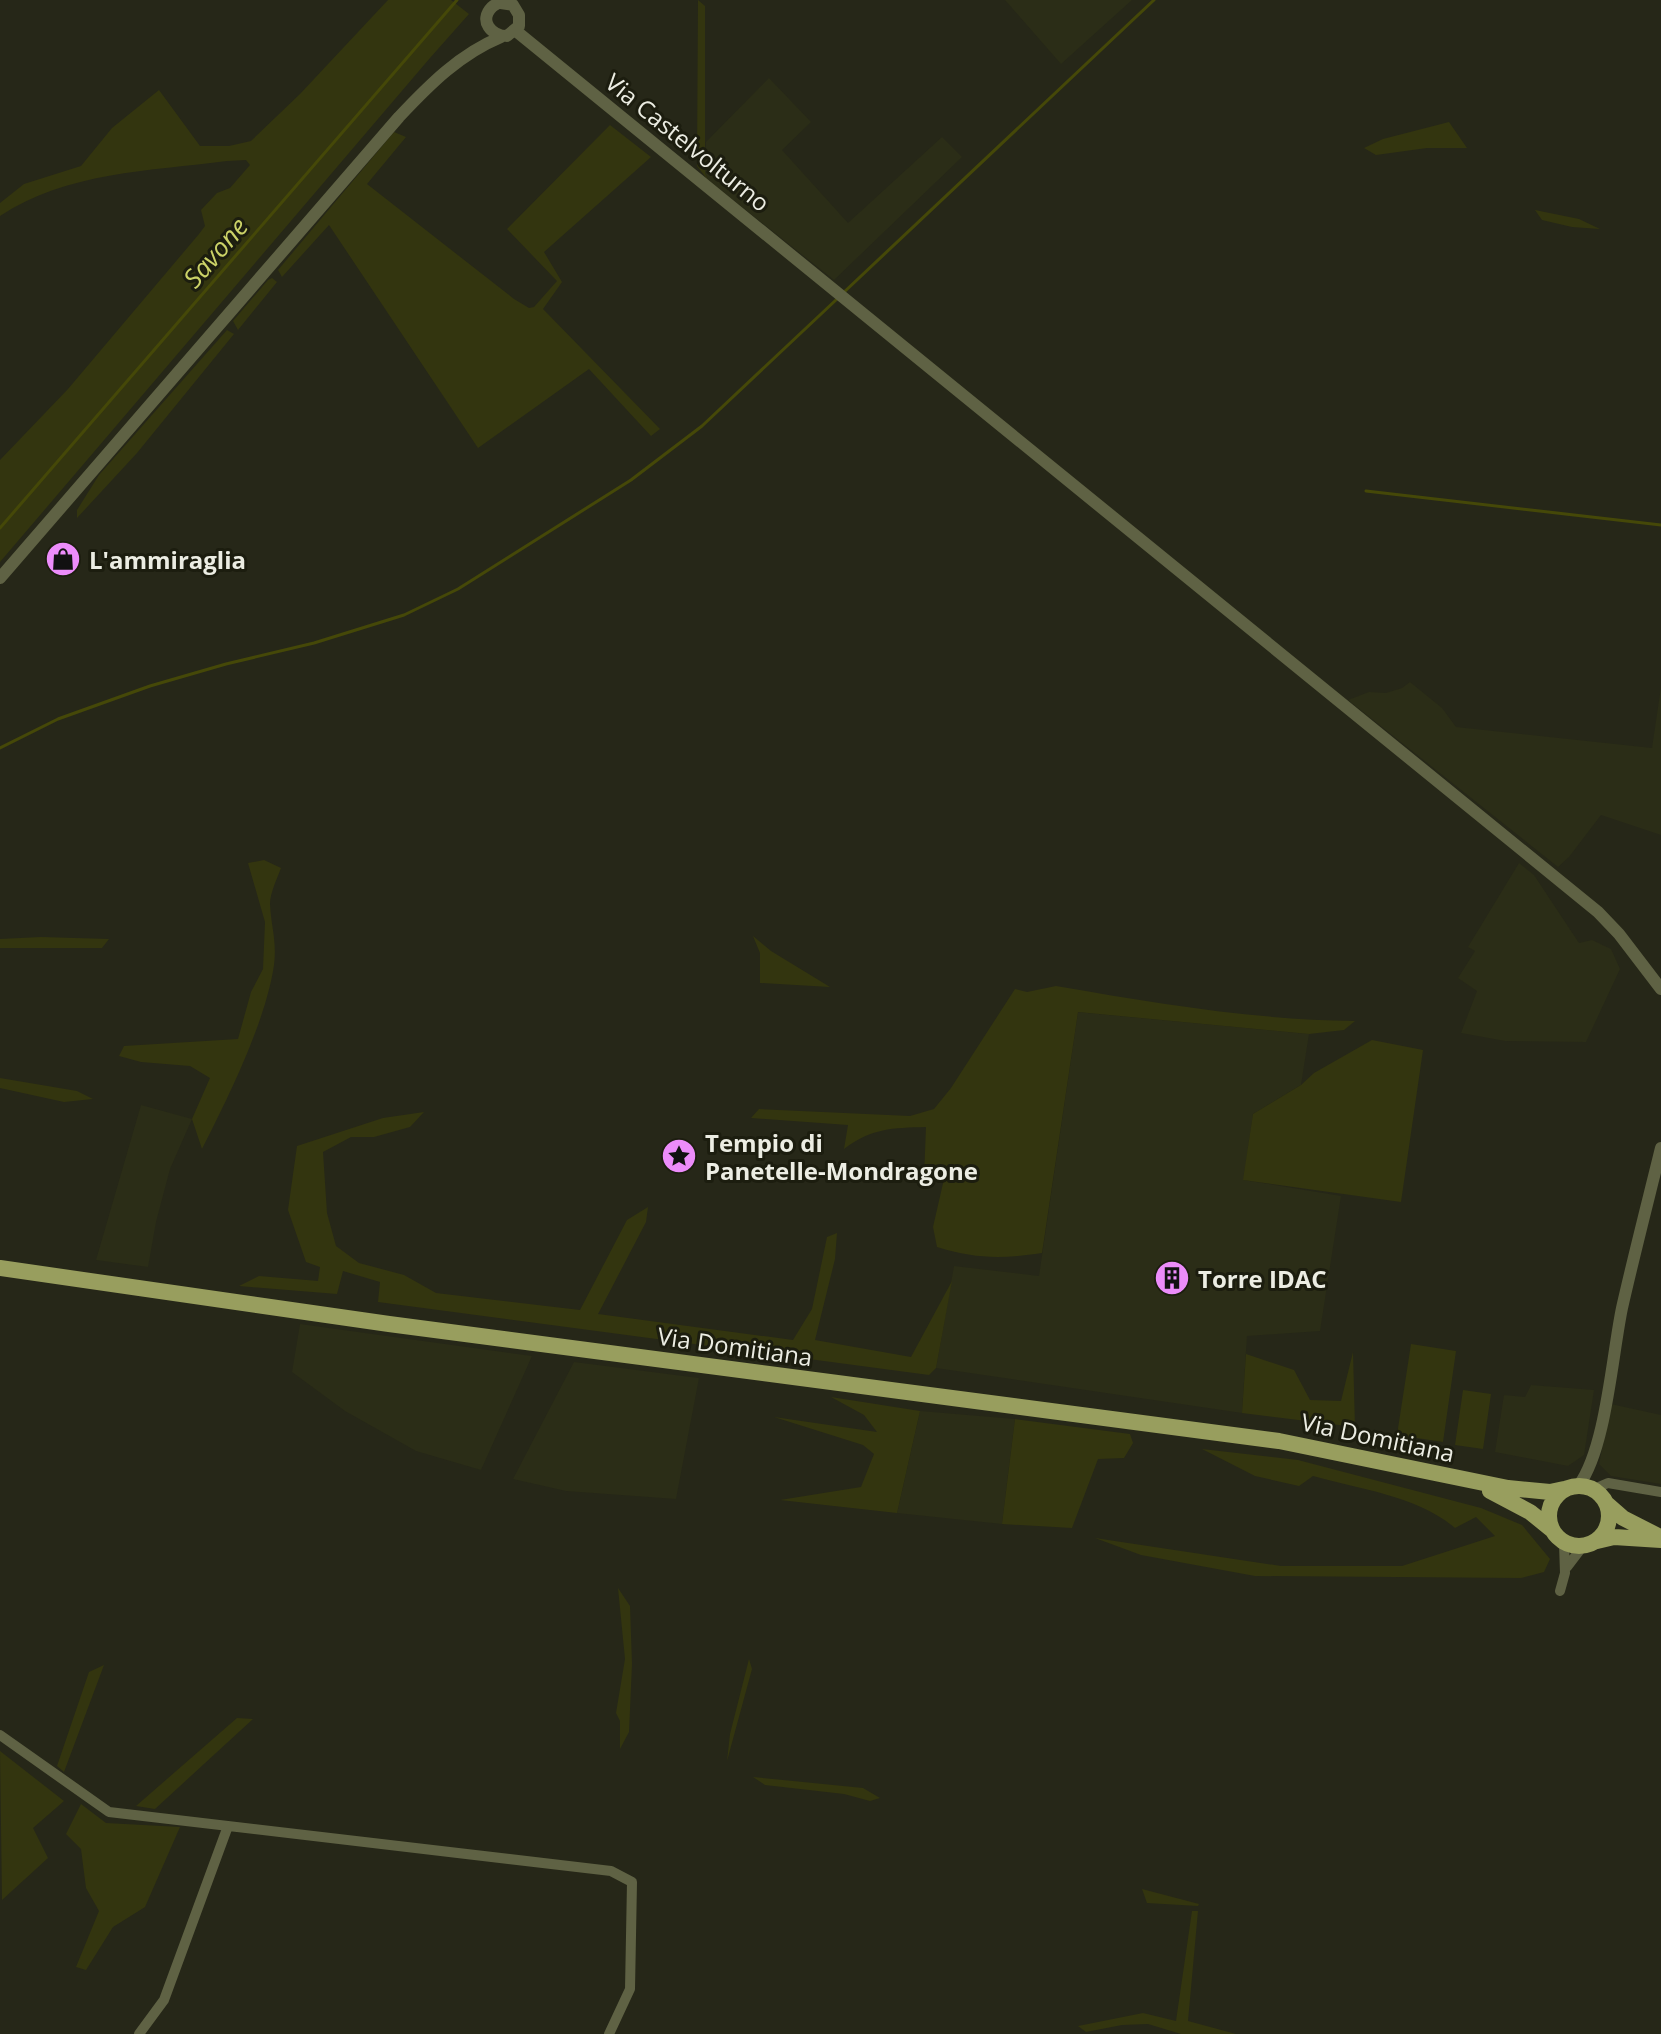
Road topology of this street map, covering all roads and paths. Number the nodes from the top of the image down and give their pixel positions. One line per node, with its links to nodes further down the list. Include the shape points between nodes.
1 (524, 0): 3 (street)
2 (491, 3): 3 (street, via 513,5); 4 (street)
3 (519, 15): 5 (street)
4 (487, 23): 6 (street); 7 (street)
5 (516, 31): 6 (street); 9 (street, Via Castelvolturno, via 1598,912)
6 (501, 37): 7 (street)
7 (460, 58): 8 (street, via 399,117)
8 (0, 578)
9 (1661, 989)
10 (1661, 1148): 13 (street, via 1622,1309 1597,1444)
11 (0, 1268): 12 (main road, Via Domitiana, via 1279,1441)
12 (1463, 1479): 13 (main road, Via Domitiana, via 1533,1491); 16 (main road, Via Domitiana, via 1512,1501)
13 (1579, 1488): 14 (street, via 1608,1483); 15 (main road); 16 (main road, via 1552,1502)
14 (1661, 1492)
15 (1607, 1504): 17 (main road); 19 (main road, via 1609,1520 1603,1535)
16 (1551, 1529): 18 (main road, Via Domitiana)
17 (1661, 1539): 19 (main road, via 1614,1537)
18 (1564, 1543): 19 (main road); 20 (street)
19 (1590, 1543): 20 (street, via 1571,1559)
20 (1565, 1573): 21 (street)
21 (1560, 1591)
22 (0, 1735): 23 (street, via 109,1812)
23 (228, 1826): 24 (street, via 164,2000); 25 (street, via 599,1868 632,1882 630,1989)
24 (139, 2034)
25 (609, 2034)

